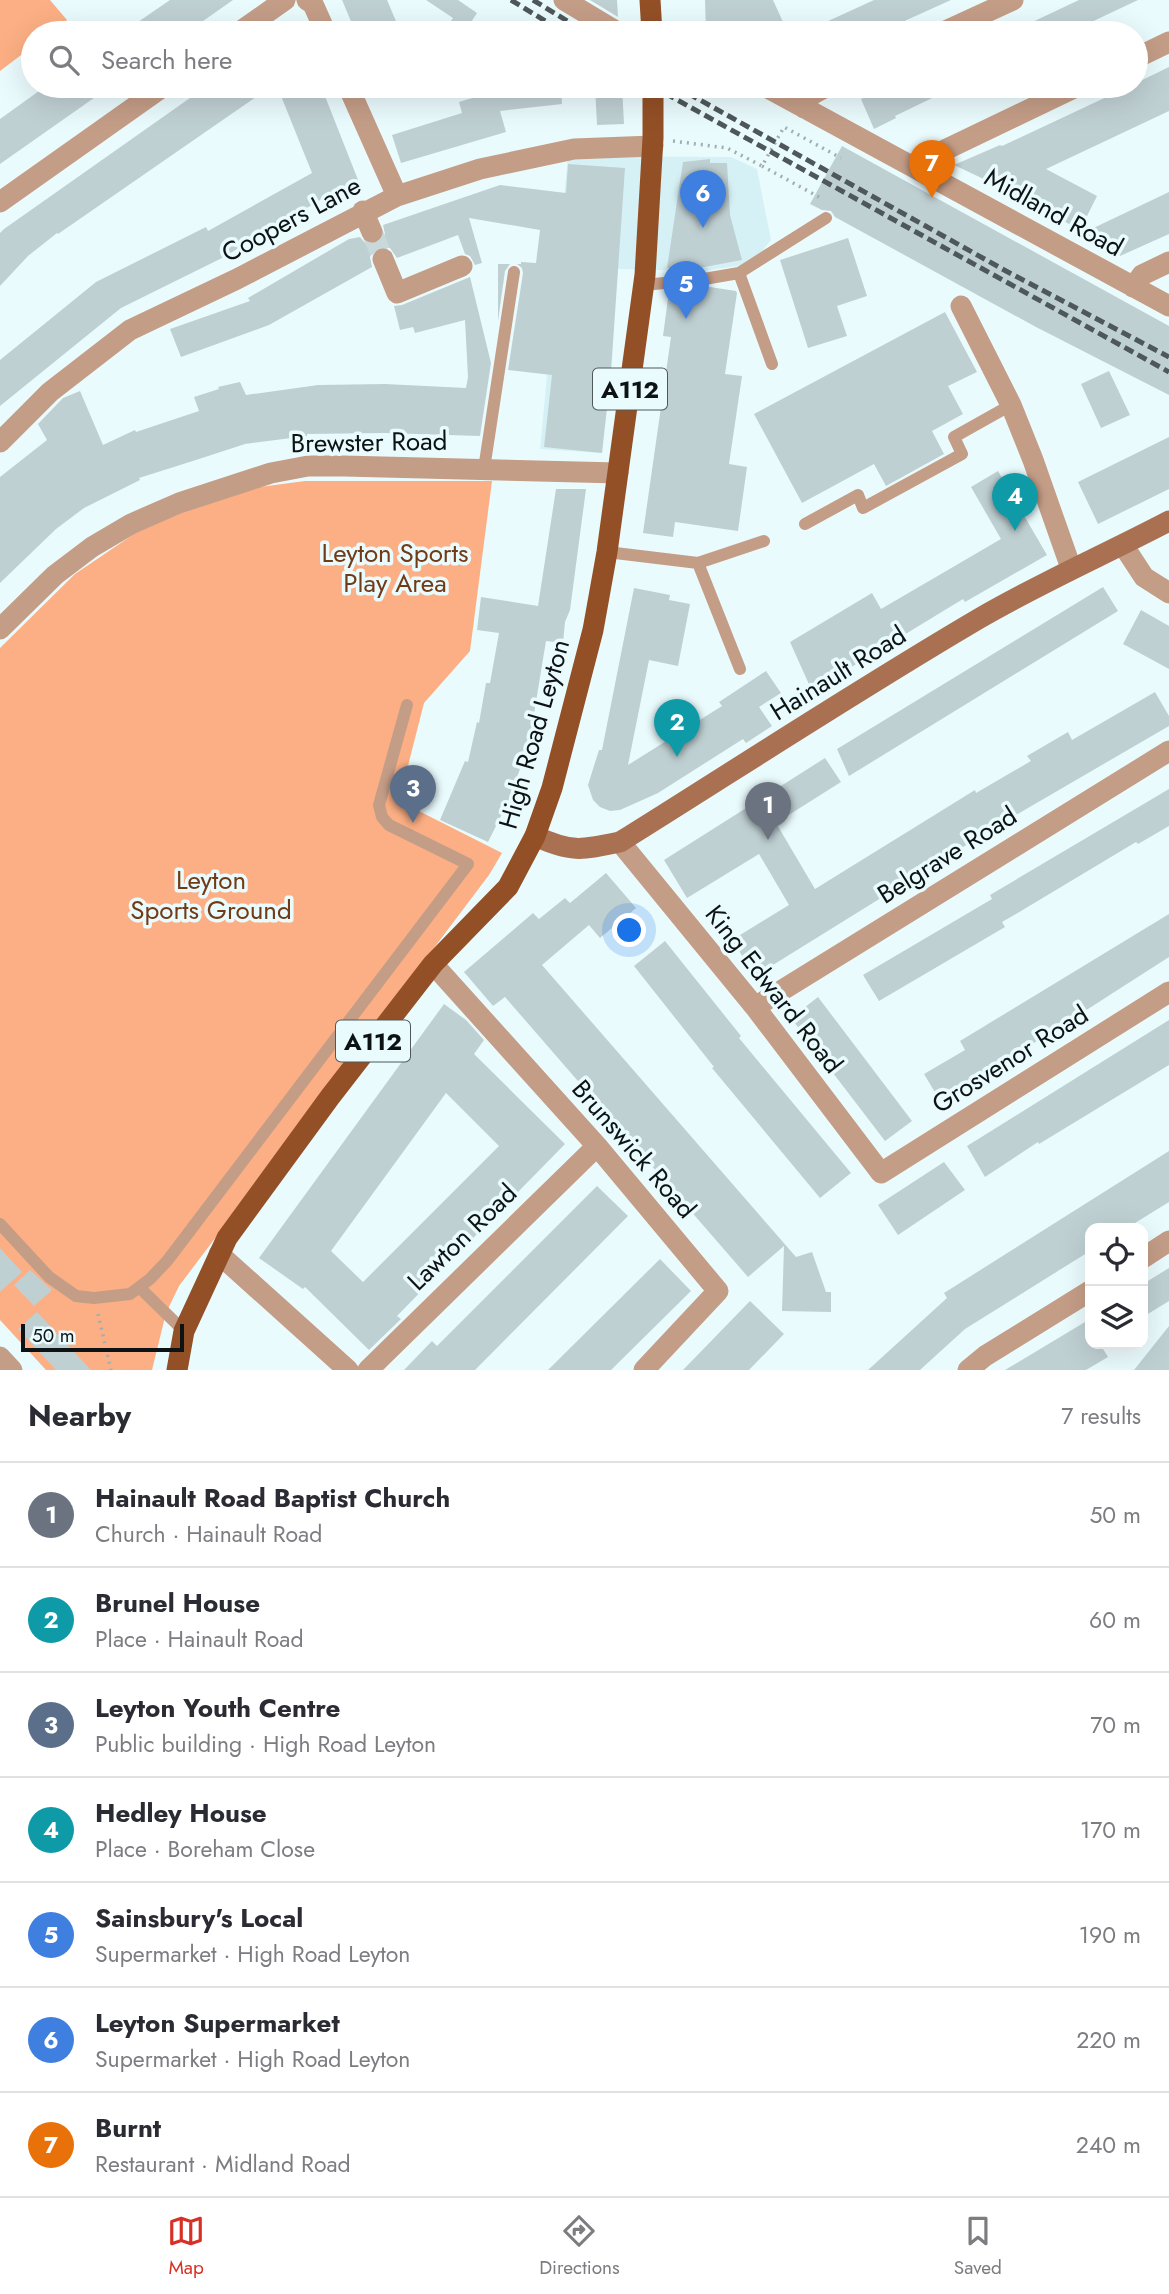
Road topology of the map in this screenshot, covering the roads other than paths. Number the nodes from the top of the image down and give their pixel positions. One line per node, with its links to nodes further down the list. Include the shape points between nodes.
1 (285, 0): 6 (street)
2 (307, 0): 7 (street)
3 (564, 0): 8 (street)
4 (650, 0): 9 (main road)
5 (1013, 0): 10 (street)
6 (255, 21)
7 (321, 21)
8 (599, 21)
9 (651, 21)
10 (967, 21)
11 (1169, 42): 12 (street)
12 (1148, 52)
13 (147, 98): 23 (street)
14 (353, 98): 22 (street)
15 (653, 98): 20 (main road, High Road Leyton / A112)
16 (786, 98): 19 (street, Midland Road)
17 (809, 98): 19 (street)
18 (1053, 98): 21 (street, via 926,159)
19 (804, 108): 21 (street, Midland Road)
20 (653, 146): 22 (street, Coopers Lane, via 574,149 480,169); 32 (main road, High Road Leyton / A112)
21 (919, 170): 33 (street, Midland Road)
22 (397, 196): 24 (street, Coopers Lane)
23 (0, 202)
24 (363, 211): 26 (street); 38 (street, Coopers Lane, via 130,330 50,392)
25 (827, 218): 31 (lane)
26 (372, 232)
27 (383, 259): 29 (street, via 397,293)
28 (1169, 262): 33 (street, via 1142,275)
29 (462, 266)
30 (514, 272): 39 (lane)
31 (739, 273): 32 (lane); 36 (lane)
32 (644, 285): 40 (main road, High Road Leyton / A112)
33 (1133, 287): 35 (street, Midland Road)
34 (961, 306): 37 (street)
35 (1169, 306)
36 (772, 364)
37 (1011, 405): 42 (lane, via 954,437 962,454 863,508 858,495); 47 (street)
38 (0, 442)
39 (484, 469): 40 (street, Brewster Road); 49 (street, Brewster Road, via 308,466 271,472 131,524 54,575)
40 (618, 473): 45 (main road, High Road Leyton / A112)
41 (1169, 521): 44 (street, Hainault Road)
42 (805, 524)
43 (764, 541): 46 (lane)
44 (1123, 545): 47 (street, Hainault Road); 48 (street, via 1144,577)
45 (607, 552): 46 (lane); 53 (main road, High Road Leyton / A112, via 593,630)
46 (698, 563): 50 (lane)
47 (1071, 568): 54 (street, Hainault Road, via 981,618)
48 (1169, 593)
49 (0, 629)
50 (740, 669)
51 (407, 705): 64 (lane, via 379,804 382,817 389,825 468,864 167,1261)
52 (1169, 751): 57 (street, Belgrave Road)
53 (536, 836): 54 (street, Hainault Road, via 572,850); 55 (main road, High Road Leyton / A112, via 508,887)
54 (621, 842): 57 (street, King Edward Road)
55 (433, 964): 58 (street, Brunswick Road); 62 (main road, High Road Leyton / A112, via 322,1108)
56 (1169, 992): 59 (street, Grosvenor Road)
57 (755, 1007): 59 (street, King Edward Road)
58 (597, 1146): 71 (street, Lawton Road); 72 (street, Brunswick Road, via 718,1291)
59 (881, 1173)
60 (0, 1224): 64 (lane, via 49,1277 76,1296 130,1294)
61 (1169, 1241): 63 (street)
62 (219, 1254): 66 (main road, High Road Leyton / A112); 70 (street)
63 (1148, 1255)
64 (140, 1288): 66 (lane)
65 (1085, 1293): 73 (street)
66 (184, 1331): 69 (main road, High Road Leyton / A112)
67 (0, 1357): 68 (street)
68 (12, 1370)
69 (177, 1370)
70 (348, 1370)
71 (368, 1370)
72 (644, 1370)
73 (968, 1370)

